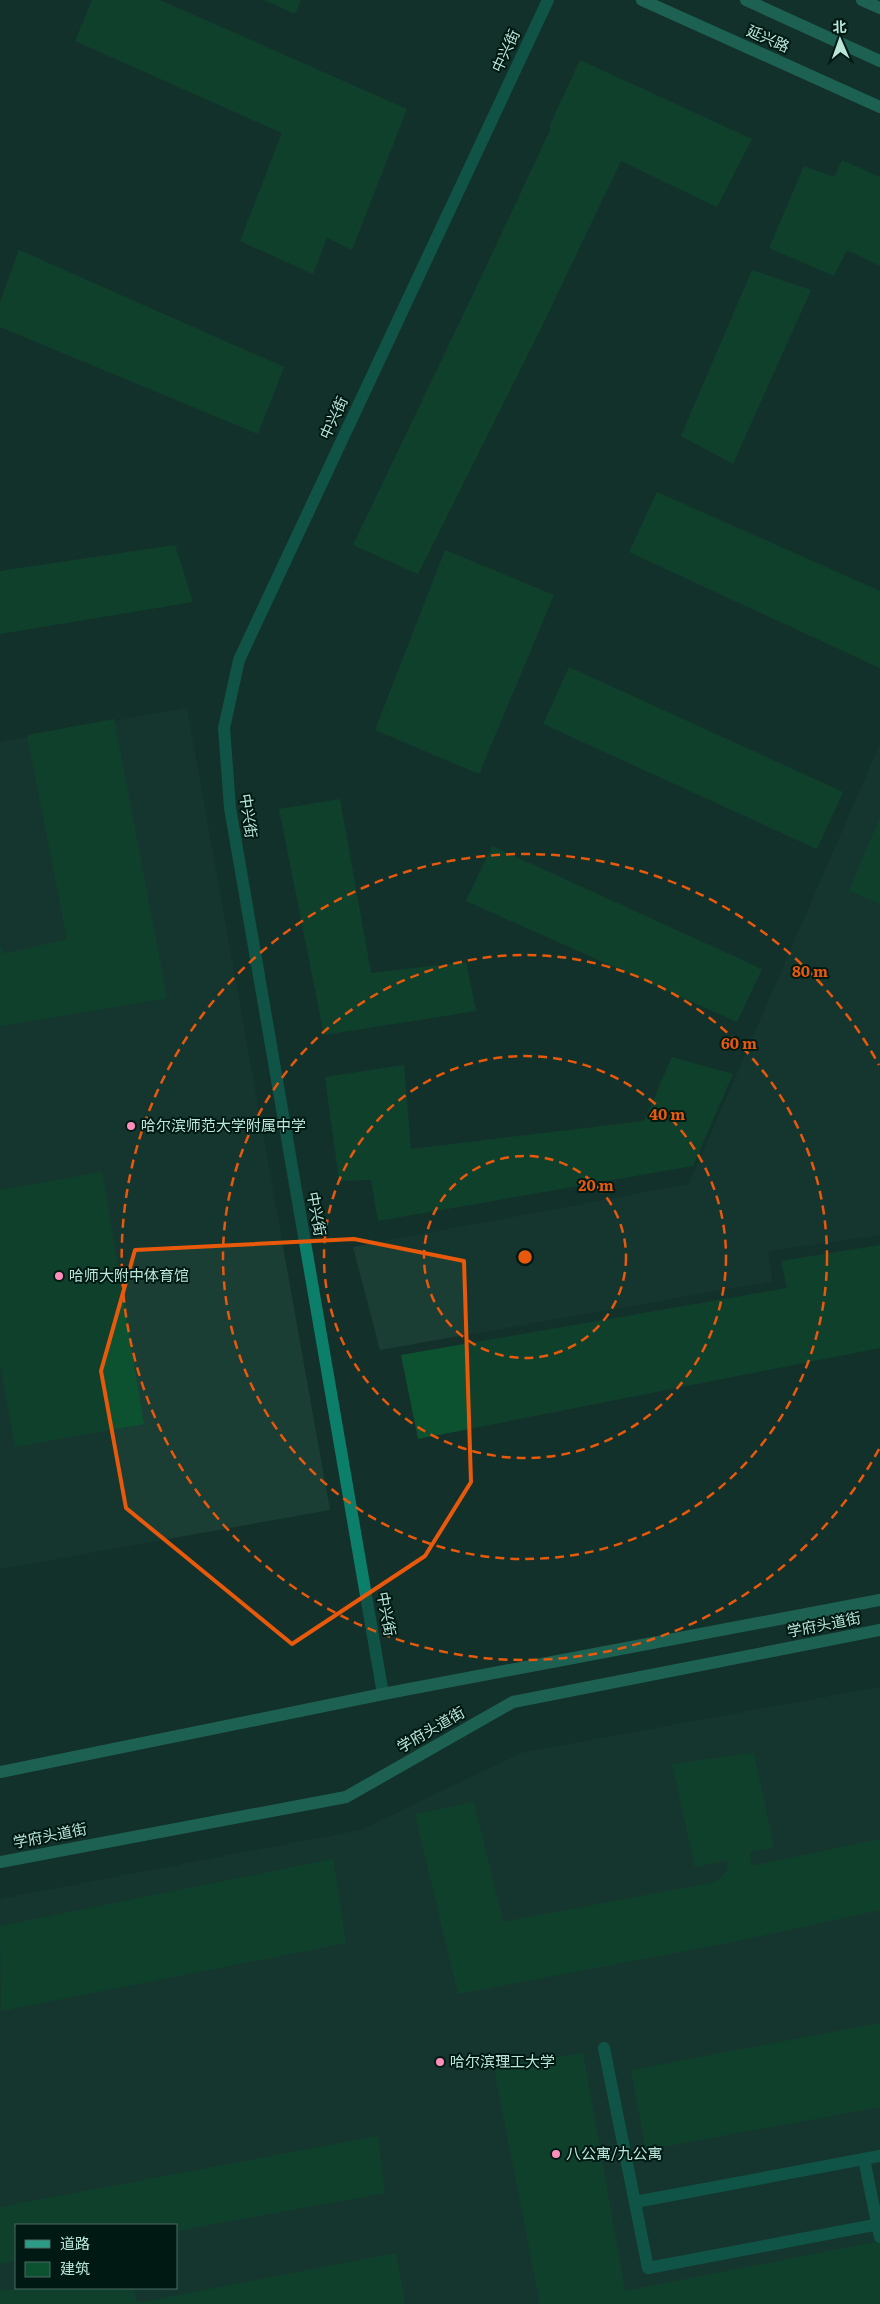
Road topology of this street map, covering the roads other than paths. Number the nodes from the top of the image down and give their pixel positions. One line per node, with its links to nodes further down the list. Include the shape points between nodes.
1 (548, 0): 10 (street, 中兴街, via 239,660 224,728 230,808)
2 (642, 0): 7 (main road, 延兴路)
3 (746, 0): 6 (main road)
4 (862, 0): 5 (main road)
5 (880, 8)
6 (880, 61)
7 (880, 107)
8 (880, 1600): 10 (main road, 学府头道街)
9 (880, 1630): 12 (main road, 学府头道街, via 513,1702 346,1797)
10 (383, 1694): 11 (main road, 学府头道街)
11 (0, 1772)
12 (0, 1862)
13 (604, 2048): 16 (street)
14 (880, 2156): 15 (street)
15 (864, 2159): 16 (street); 17 (street)
16 (635, 2202): 17 (street, via 648,2268)
17 (879, 2228)

